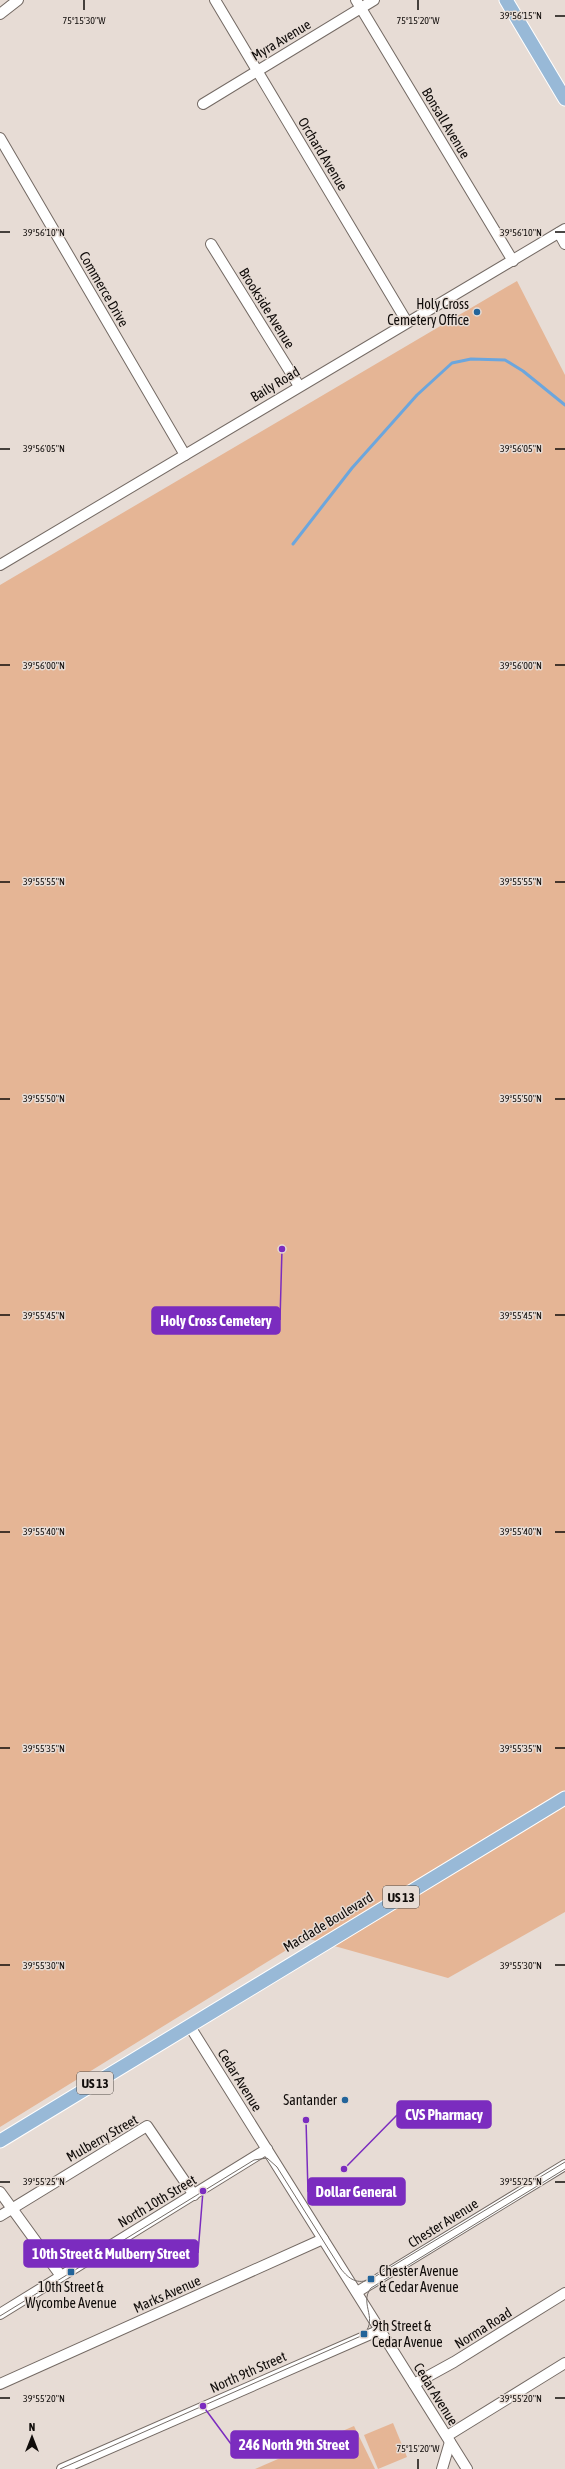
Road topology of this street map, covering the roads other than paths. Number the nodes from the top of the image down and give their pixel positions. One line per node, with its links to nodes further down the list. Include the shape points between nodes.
1 (18, 0): 6 (street)
2 (215, 0): 7 (street, Orchard Avenue)
3 (374, 0): 5 (street, Myra Avenue)
4 (506, 0): 8 (main road)
5 (359, 4): 7 (street, Myra Avenue); 14 (street, Bonsall Avenue)
6 (0, 14)
7 (258, 70): 9 (street, Myra Avenue); 15 (street, Orchard Avenue)
8 (565, 99)
9 (202, 104)
10 (0, 138): 17 (street, Commerce Drive)
11 (562, 231): 13 (street); 14 (street, Baily Road)
12 (211, 244): 16 (street, Brookside Avenue)
13 (565, 244)
14 (513, 260): 15 (street, Baily Road)
15 (406, 322): 16 (street, Baily Road)
16 (299, 386): 17 (street, Baily Road)
17 (185, 454): 18 (street, Baily Road)
18 (0, 565)
19 (565, 1798): 20 (main road, Macdade Boulevard / US 13)
20 (189, 2025): 21 (main road, US 13); 22 (street, Cedar Avenue)
21 (0, 2142)
22 (267, 2149): 25 (street, North 10th Street); 28 (street, Cedar Avenue)
23 (565, 2165): 30 (street, Chester Avenue)
24 (0, 2192): 26 (street)
25 (194, 2195): 26 (street, Mulberry Street, via 147,2126); 29 (street, North 10th Street)
26 (12, 2208): 27 (street, Mulberry Street); 29 (street)
27 (0, 2216)
28 (322, 2239): 30 (street, Cedar Avenue); 35 (street, Marks Avenue)
29 (61, 2276): 32 (street, North 10th Street)
30 (357, 2292): 33 (street, Cedar Avenue)
31 (565, 2293): 36 (street, Norma Road)
32 (0, 2314)
33 (380, 2330): 36 (street, Cedar Avenue); 38 (street, North 9th Street)
34 (565, 2363): 37 (street)
35 (0, 2384)
36 (414, 2384): 37 (street, Cedar Avenue)
37 (448, 2439): 39 (street); 40 (street, Cedar Avenue)
38 (62, 2469)
39 (442, 2469)
40 (467, 2469)

